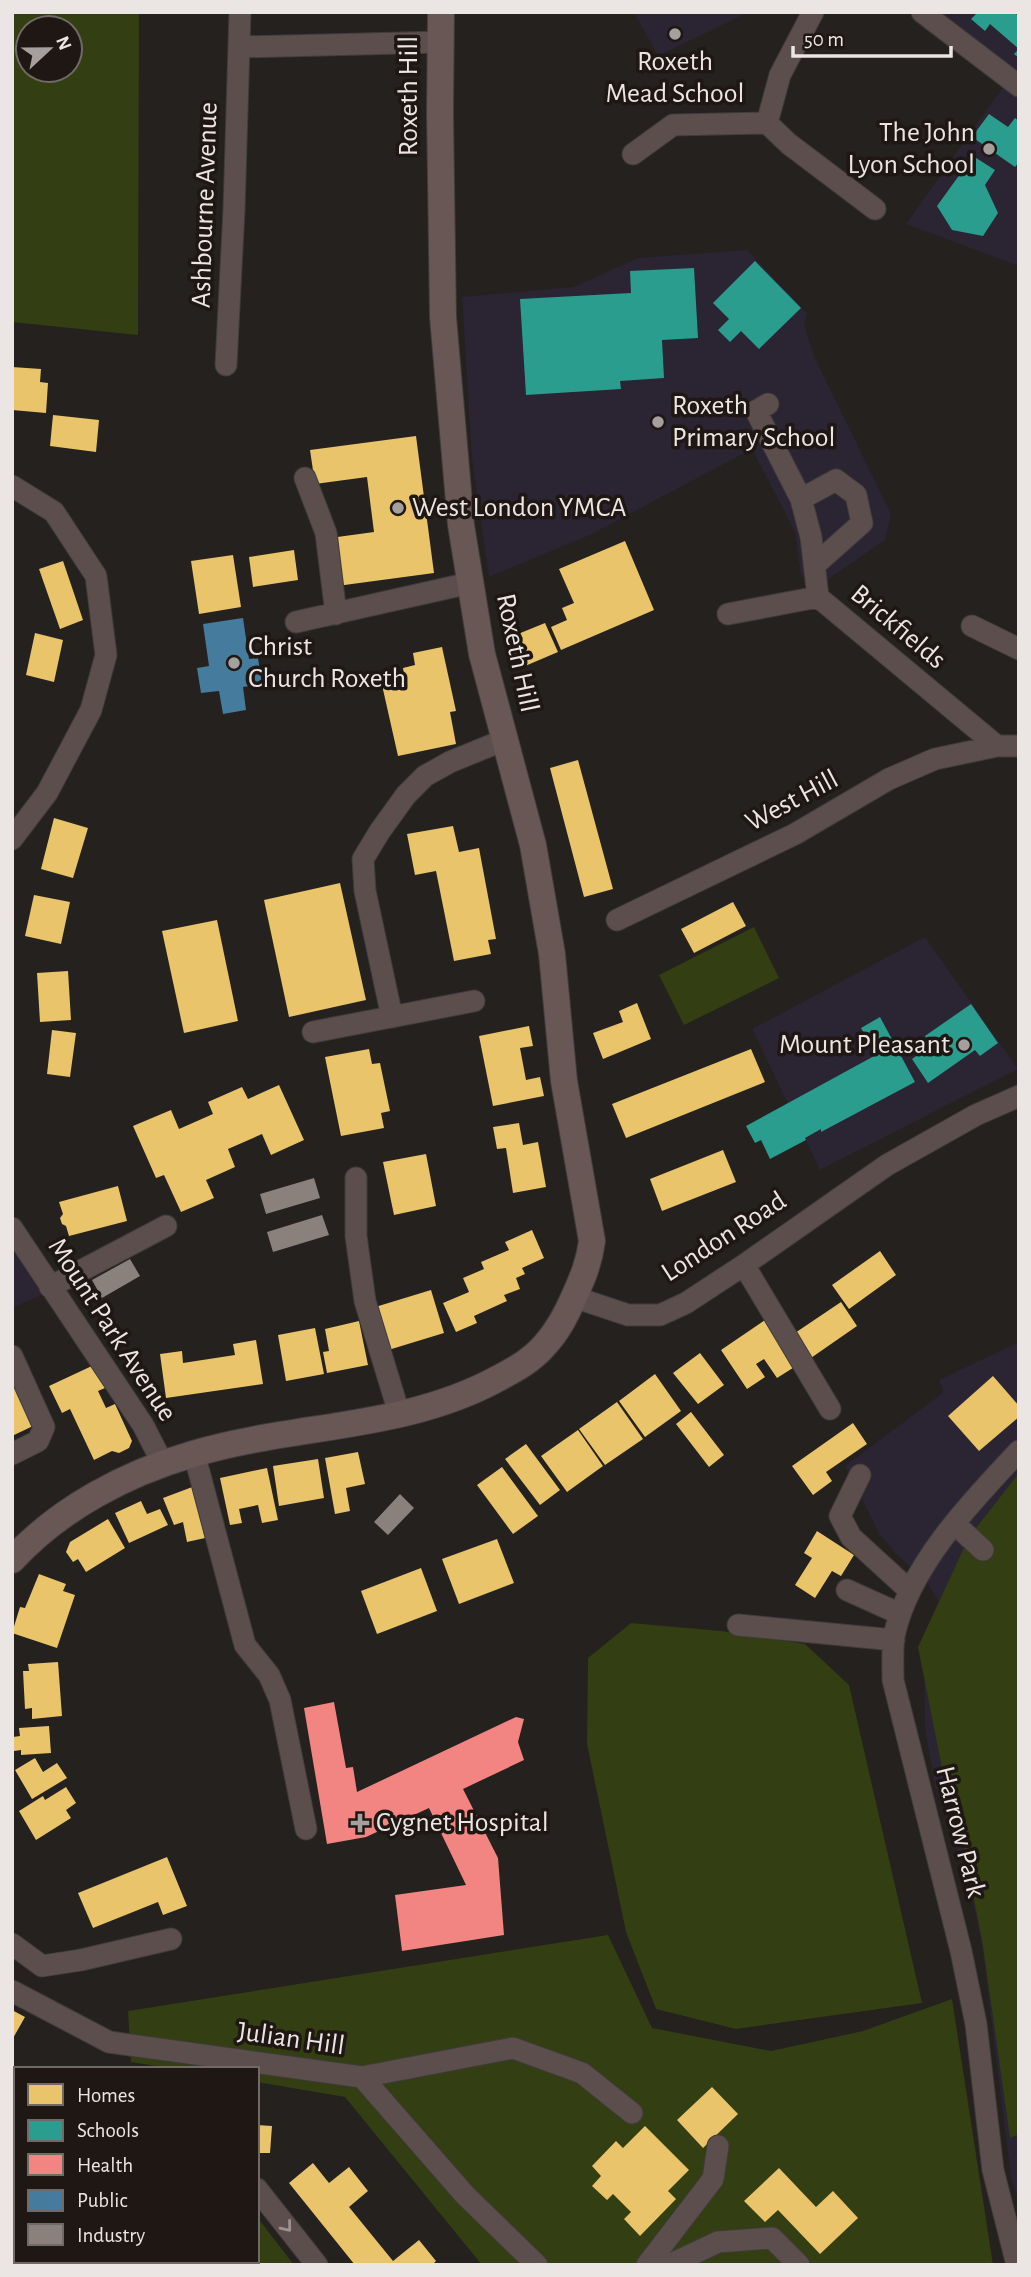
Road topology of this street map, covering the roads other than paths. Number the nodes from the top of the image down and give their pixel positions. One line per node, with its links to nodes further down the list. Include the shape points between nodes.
1 (240, 12): 6 (street, Ashbourne Avenue)
2 (441, 12): 5 (main road, Roxeth Hill)
3 (813, 12): 8 (street, via 779,75)
4 (922, 12): 7 (street)
5 (442, 42): 6 (street); 17 (main road, Roxeth Hill, via 443,317)
6 (239, 47): 11 (street, Ashbourne Avenue)
7 (1019, 86)
8 (767, 123): 9 (street, via 673,125); 10 (street)
9 (634, 154)
10 (875, 209)
11 (226, 365)
12 (768, 404): 15 (street, via 756,411)
13 (305, 478): 19 (street, via 326,533)
14 (12, 485): 26 (street, via 54,512 96,576 106,654 91,710 47,793)
15 (801, 499): 16 (street); 16 (street, via 836,480 856,495 862,523)
16 (816, 565): 18 (street)
17 (470, 583): 19 (street); 24 (main road, Roxeth Hill)
18 (818, 597): 20 (street, Brickfields); 25 (street, Brickfields)
19 (336, 614): 21 (street)
20 (728, 614)
21 (296, 622)
22 (972, 625): 23 (street)
23 (1019, 649)
24 (504, 740): 29 (street, via 425,776 406,795 363,859 365,891); 37 (main road, Roxeth Hill, via 535,858 552,954 564,1081 592,1241 589,1263)
25 (1008, 746): 27 (street, West Hill, via 935,759 889,779 794,834)
26 (12, 839)
27 (617, 920)
28 (474, 1001): 29 (street)
29 (392, 1017): 30 (street)
30 (313, 1032)
31 (1019, 1096): 35 (street, London Road, via 887,1165)
32 (356, 1178): 40 (street, via 356,1236 365,1301)
33 (166, 1226): 36 (street)
34 (12, 1228): 36 (street, Mount Park Avenue)
35 (744, 1265): 37 (street, London Road, via 660,1315 628,1315); 39 (street)
36 (50, 1287): 44 (street, Mount Park Avenue, via 143,1425)
37 (574, 1297): 40 (main road, via 563,1322 543,1348 520,1367 460,1397)
38 (12, 1356): 43 (street, via 44,1427 38,1441)
39 (830, 1409)
40 (399, 1413): 42 (main road)
41 (1019, 1451): 46 (street, Harrow Park)
42 (194, 1453): 44 (main road); 54 (street, via 245,1645 269,1675 280,1700)
43 (12, 1454)
44 (163, 1464): 48 (main road, via 58,1518)
45 (860, 1475): 50 (street, via 840,1516 851,1537)
46 (955, 1524): 47 (street); 50 (street, Harrow Park)
47 (984, 1550)
48 (14, 1554)
49 (847, 1590): 51 (street)
50 (909, 1590): 51 (street, Harrow Park)
51 (900, 1614): 53 (street, Harrow Park)
52 (738, 1625): 53 (street)
53 (894, 1640): 67 (street, Harrow Park, via 893,1679 961,1951 976,2024 993,2170)
54 (306, 1829)
55 (172, 1939): 56 (street, via 42,1966)
56 (12, 1944)
57 (12, 1991): 58 (street, Julian Hill, via 109,2042)
58 (362, 2077): 59 (street, via 513,2048 582,2073); 63 (street, Julian Hill, via 466,2195)
59 (632, 2113)
60 (718, 2146): 64 (street, via 713,2179)
61 (259, 2192): 62 (street, one-way to 62)
62 (317, 2265)
63 (537, 2265)
64 (647, 2265)
65 (669, 2265): 66 (street, via 718,2242 772,2238)
66 (799, 2265)
67 (1017, 2265)

